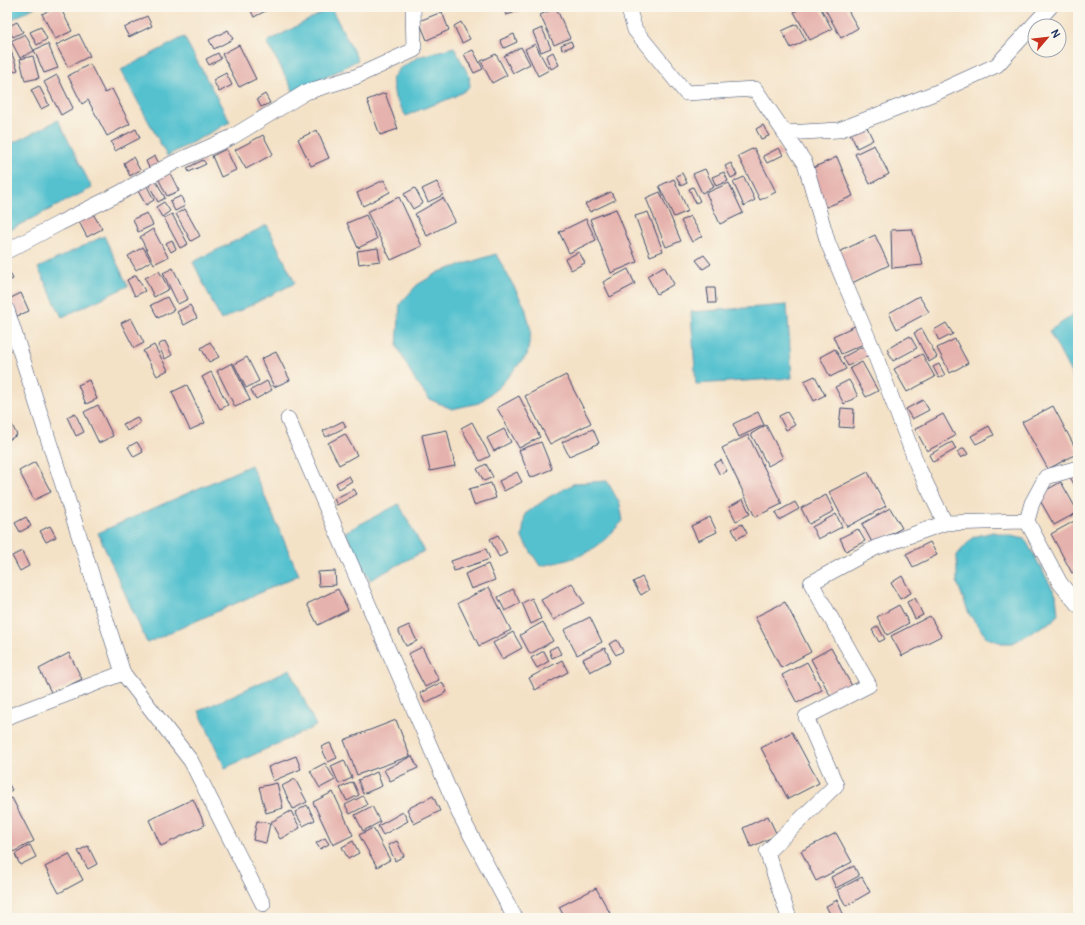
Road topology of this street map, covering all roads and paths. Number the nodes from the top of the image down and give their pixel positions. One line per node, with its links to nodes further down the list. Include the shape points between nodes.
1 (413, 7): 5 (street, via 414,50 355,77 306,92 232,137 173,163)
2 (628, 7): 4 (street, via 635,30 686,92 755,89)
3 (1050, 7): 4 (street, via 996,65 940,91 839,130)
4 (785, 133): 10 (street, via 805,163 828,243 874,352 918,467)
5 (7, 252)
6 (7, 310): 12 (street)
7 (288, 419): 15 (street, via 458,813)
8 (1078, 468): 9 (street, via 1046,477 1032,503)
9 (1027, 521): 10 (street); 11 (street, via 1060,583)
10 (945, 523): 16 (street, via 875,548 811,583 869,685 806,717 836,785 767,852)
11 (1078, 605)
12 (123, 672): 13 (street); 14 (street, via 191,761)
13 (7, 717)
14 (263, 904)
15 (515, 918)
16 (789, 918)

